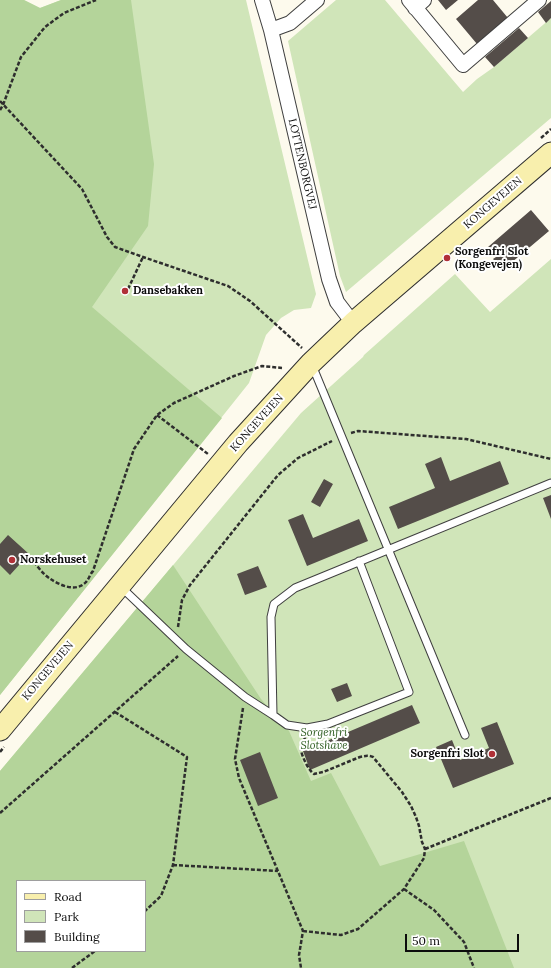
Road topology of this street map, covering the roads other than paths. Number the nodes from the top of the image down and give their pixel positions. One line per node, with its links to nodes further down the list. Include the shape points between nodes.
1 (262, 0): 5 (street, LOTTENBORGVEJ)
2 (317, 0): 5 (street, via 290,23)
3 (539, 0): 4 (street, via 463,65)
4 (416, 3)
5 (271, 30): 7 (street, LOTTENBORGVEJ, via 329,279 337,302)
6 (551, 153): 7 (street, KONGEVEJEN)
7 (353, 323): 8 (street, KONGEVEJEN)
8 (311, 364): 10 (lane); 12 (street, KONGEVEJEN, via 238,443)
9 (551, 483): 10 (lane)
10 (388, 550): 11 (lane); 15 (lane)
11 (360, 561): 13 (lane, via 295,588 274,604 271,618); 13 (lane, via 410,692 328,724 307,728 287,725)
12 (120, 585): 13 (lane, via 186,649 245,697); 14 (street, KONGEVEJEN)
13 (273, 715)
14 (0, 730)
15 (465, 735)

